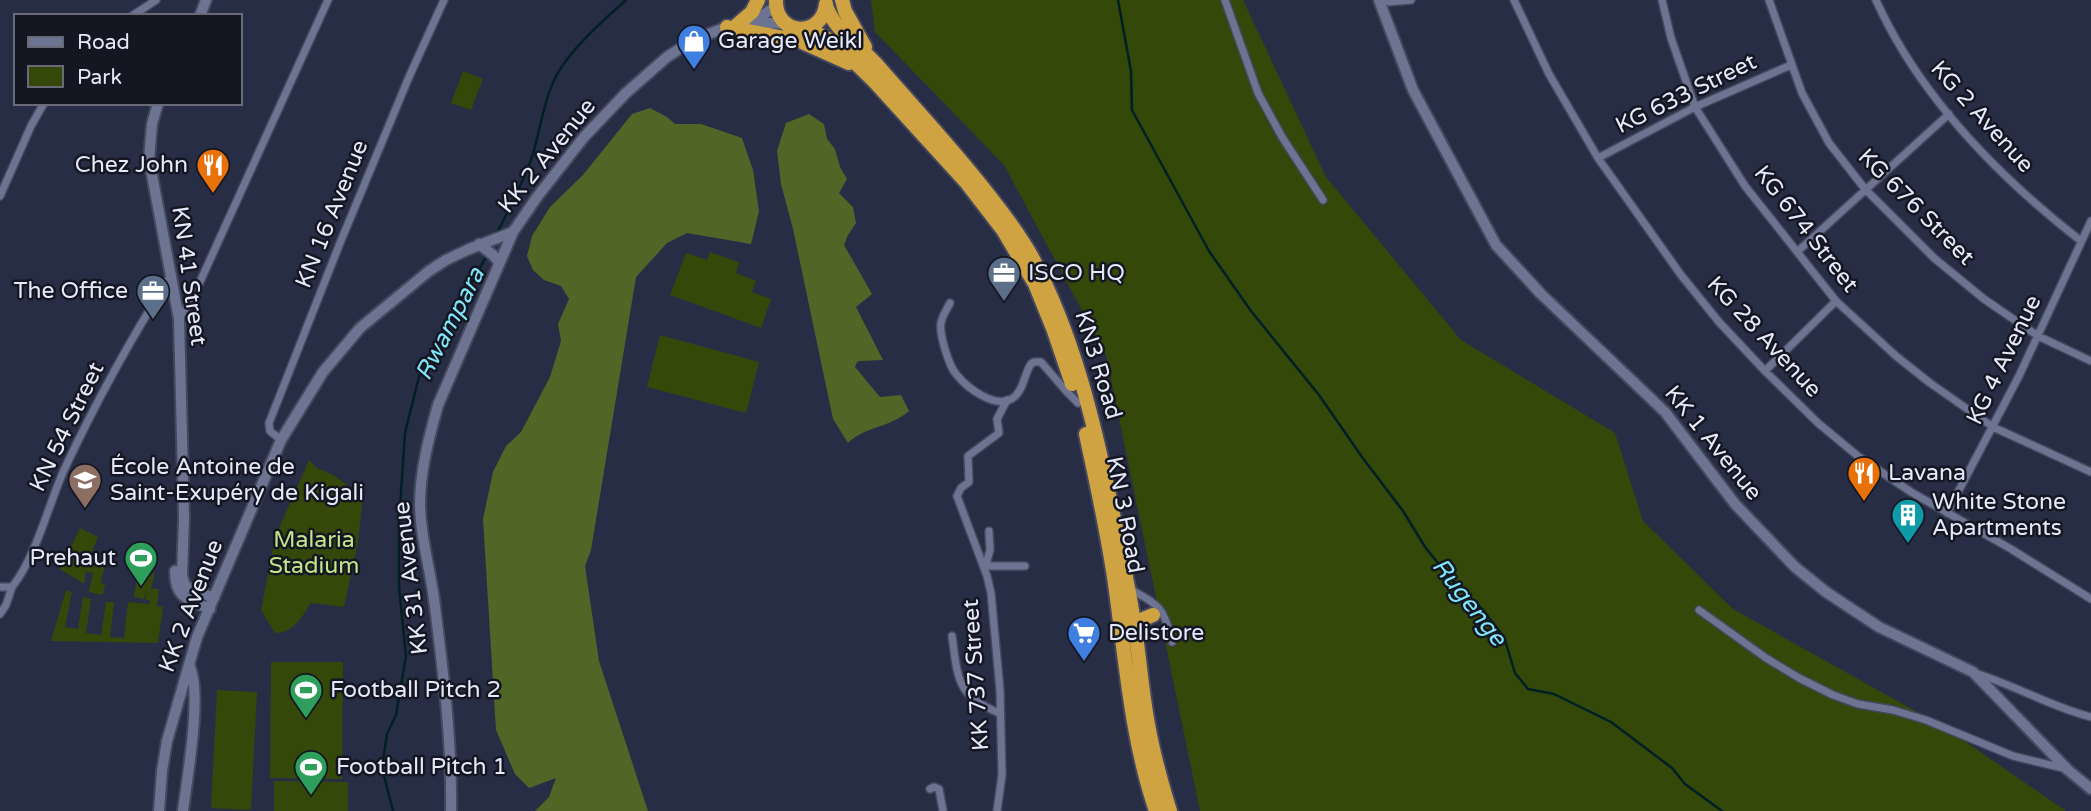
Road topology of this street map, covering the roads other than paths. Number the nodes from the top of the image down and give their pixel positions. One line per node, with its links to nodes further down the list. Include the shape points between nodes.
1 (156, 0): 15 (street)
2 (328, 0): 39 (street)
3 (444, 0): 46 (street, KN 16 Avenue, via 269,423 270,432)
4 (758, 0): 18 (highway, via 752,12)
5 (842, 0): 21 (highway)
6 (1225, 0): 29 (street, via 1258,93)
7 (1381, 0): 8 (street); 65 (main road, KK 1 Avenue, via 1413,90 1505,257 1665,412 1735,504 1795,567 1879,627)
8 (1411, 0)
9 (1514, 0): 26 (street, KG 28 Avenue, via 1549,74)
10 (1662, 0): 24 (street, KG 674 Street)
11 (1769, 0): 20 (street, KG 676 Street)
12 (1876, 0): 25 (street, KG 2 Avenue, via 1906,56)
13 (776, 3): 16 (main road, KK 2 Avenue); 17 (highway)
14 (826, 3): 19 (highway, via 819,22); 21 (highway, KN3 Road, via 836,26)
15 (135, 14)
16 (753, 22): 17 (main road, KK 2 Avenue); 18 (main road, KK 2 Avenue)
17 (786, 24): 19 (highway, KN 3 Road)
18 (732, 26): 21 (highway, via 800,41); 31 (main road, KK 2 Avenue, via 681,47 645,75 584,137)
19 (807, 28): 21 (highway, KN 3 Road)
20 (1791, 65): 24 (street, KG 633 Street); 27 (street, KG 676 Street, via 1829,143)
21 (869, 67): 44 (highway, KN 3 Road, via 1013,244 1035,284); 54 (highway, KN3 Road, via 977,179 1033,258 1057,310 1088,406 1103,464)
22 (43, 105): 28 (street)
23 (157, 105): 36 (main road, KN 41 Street, via 149,159)
24 (1695, 107): 26 (street, KG 633 Street); 34 (street, KG 674 Street, via 1745,186)
25 (1949, 114): 27 (street); 32 (street, KG 2 Avenue, via 2032,201)
26 (1598, 158): 42 (street, KG 28 Avenue, via 1681,275)
27 (1865, 189): 34 (street); 40 (street, KG 676 Street, via 1934,258)
28 (0, 196)
29 (1323, 200)
30 (2091, 221): 32 (street, KG 4 Avenue)
31 (513, 232): 33 (main road, KK 2 Avenue); 35 (main road, KK 31 Avenue)
32 (2081, 241): 40 (street, KG 4 Avenue)
33 (479, 244): 35 (main road); 46 (main road, KK 2 Avenue, via 429,271 360,328 323,372)
34 (1797, 252): 37 (street, KG 674 Street)
35 (499, 262): 73 (main road, KK 31 Avenue, via 438,405 429,434 420,503 444,677)
36 (170, 277): 39 (main road, KN 41 Street); 53 (street, KN 54 Street, via 64,470 24,572)
37 (1836, 301): 42 (street); 45 (street, KG 674 Street, via 1896,356)
38 (950, 303): 43 (street, via 940,324 955,373 986,397)
39 (179, 319): 56 (main road, KN 41 Street, via 182,580)
40 (2038, 336): 41 (street, KG 676 Street); 45 (street, KG 4 Avenue)
41 (2091, 361)
42 (1765, 371): 48 (street, KG 28 Avenue, via 1859,457)
43 (1007, 400): 44 (street, via 1019,391 1029,367 1037,362); 51 (street, KK 737 Street, via 997,417 999,432 968,456 969,482 957,496)
44 (1078, 403): 54 (highway, KN 3 Road)
45 (1993, 426): 47 (street, KG 674 Street); 48 (street, KG 4 Avenue)
46 (281, 440): 56 (main road, KK 2 Avenue)
47 (2091, 472)
48 (1947, 513): 55 (street, KG 28 Avenue)
49 (989, 531): 51 (street)
50 (1025, 566): 51 (street)
51 (985, 568): 66 (street, KK 737 Street, via 996,636)
52 (0, 587): 53 (street)
53 (12, 587): 59 (street, KN 54 Street)
54 (1122, 588): 57 (highway, KN 3 Road); 60 (street, via 1161,608)
55 (2091, 599)
56 (212, 604): 64 (main road, KK 2 Avenue)
57 (1125, 610): 60 (street); 61 (highway); 76 (highway, KN 3 Road, via 1137,735)
58 (1699, 610): 68 (street, via 1766,658 1833,695 1926,720 2013,756)
59 (0, 614)
60 (1160, 617): 61 (highway, via 1141,620); 63 (street)
61 (1135, 626): 77 (highway, via 1148,725)
62 (952, 636): 66 (street, via 958,676 969,697)
63 (1172, 642)
64 (189, 665): 71 (main road, KK 2 Avenue, via 167,741); 72 (main road, via 195,699)
65 (1973, 672): 67 (street); 68 (main road, KK 1 Avenue)
66 (999, 713): 75 (street, KK 737 Street, via 1002,775)
67 (2091, 717)
68 (2068, 769): 70 (main road, KK 1 Avenue)
69 (930, 789): 74 (street, via 939,789)
70 (2091, 789)
71 (159, 811)
72 (183, 811)
73 (451, 811)
74 (943, 811)
75 (997, 811)
76 (1156, 811)
77 (1170, 811)

